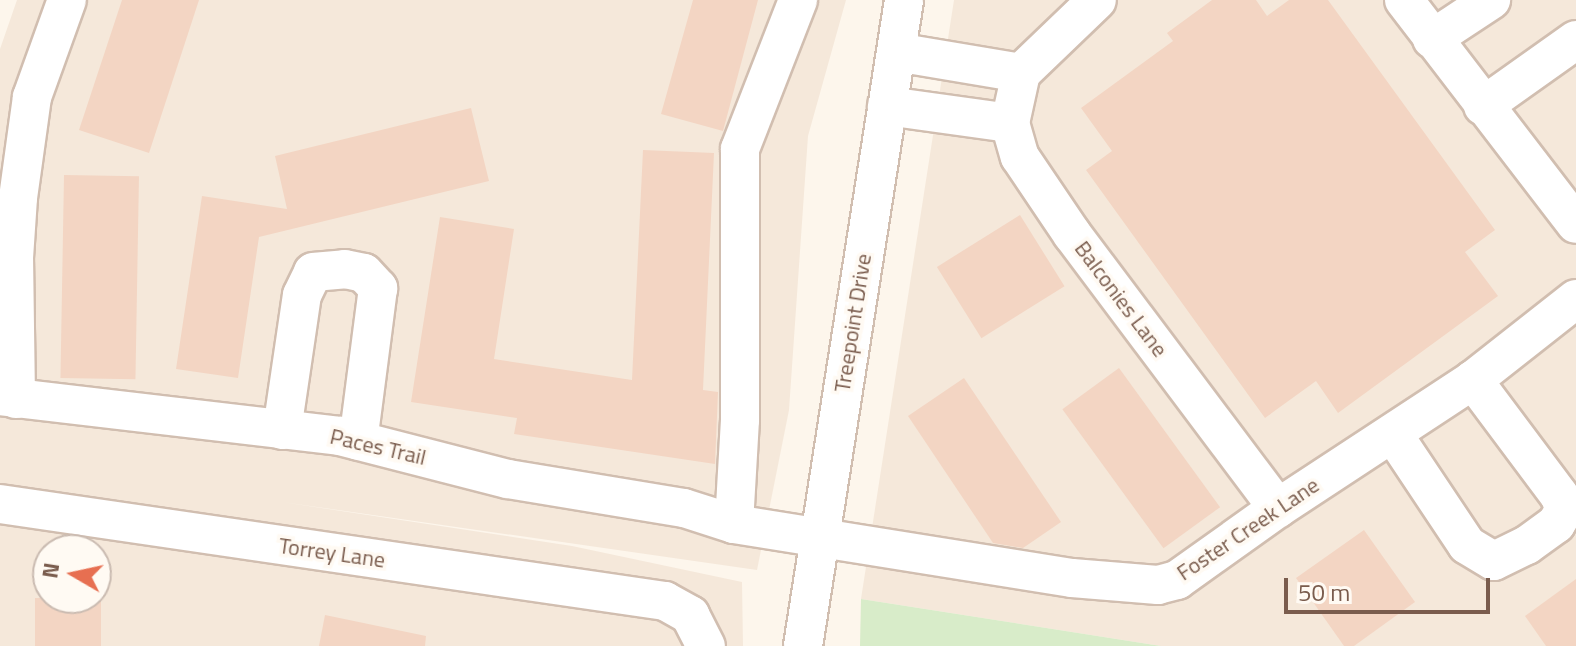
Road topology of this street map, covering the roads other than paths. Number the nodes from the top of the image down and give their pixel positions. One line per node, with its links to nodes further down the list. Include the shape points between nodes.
1 (67, 0): 17 (street, Paces Trail, via 32,97 18,198)
2 (798, 0): 23 (street, via 740,149 740,420)
3 (904, 0): 9 (street, Treepoint Drive)
4 (1097, 0): 10 (street)
5 (1404, 0): 7 (street)
6 (1491, 0): 7 (street)
7 (1432, 39): 12 (street)
8 (1576, 40): 12 (street)
9 (896, 52): 10 (street); 11 (street, Treepoint Drive)
10 (1021, 73): 13 (street)
11 (887, 106): 13 (street); 24 (street, Treepoint Drive)
12 (1483, 106): 14 (street)
13 (1010, 123): 22 (street, Balconies Lane, via 1020,157 1072,234)
14 (1576, 224)
15 (1576, 299): 16 (street, Foster Creek Lane)
16 (1473, 380): 19 (street, Foster Creek Lane); 19 (street, via 1565,509 1556,524 1527,545 1494,561 1467,545)
17 (8, 398): 18 (street, Paces Trail)
18 (282, 430): 20 (street, Paces Trail); 20 (street, via 302,295 313,272 345,269 364,273 378,288)
19 (1393, 434): 22 (street, Foster Creek Lane)
20 (358, 441): 23 (street, Paces Trail, via 508,479 684,508)
21 (0, 504): 25 (street, Torrey Lane, via 665,601 690,615)
22 (1278, 508): 24 (street, Foster Creek Lane, via 1177,580 1158,585 1072,578)
23 (734, 524): 24 (street, Paces Trail)
24 (820, 536): 26 (street, Treepoint Drive)
25 (706, 646)
26 (803, 646)

